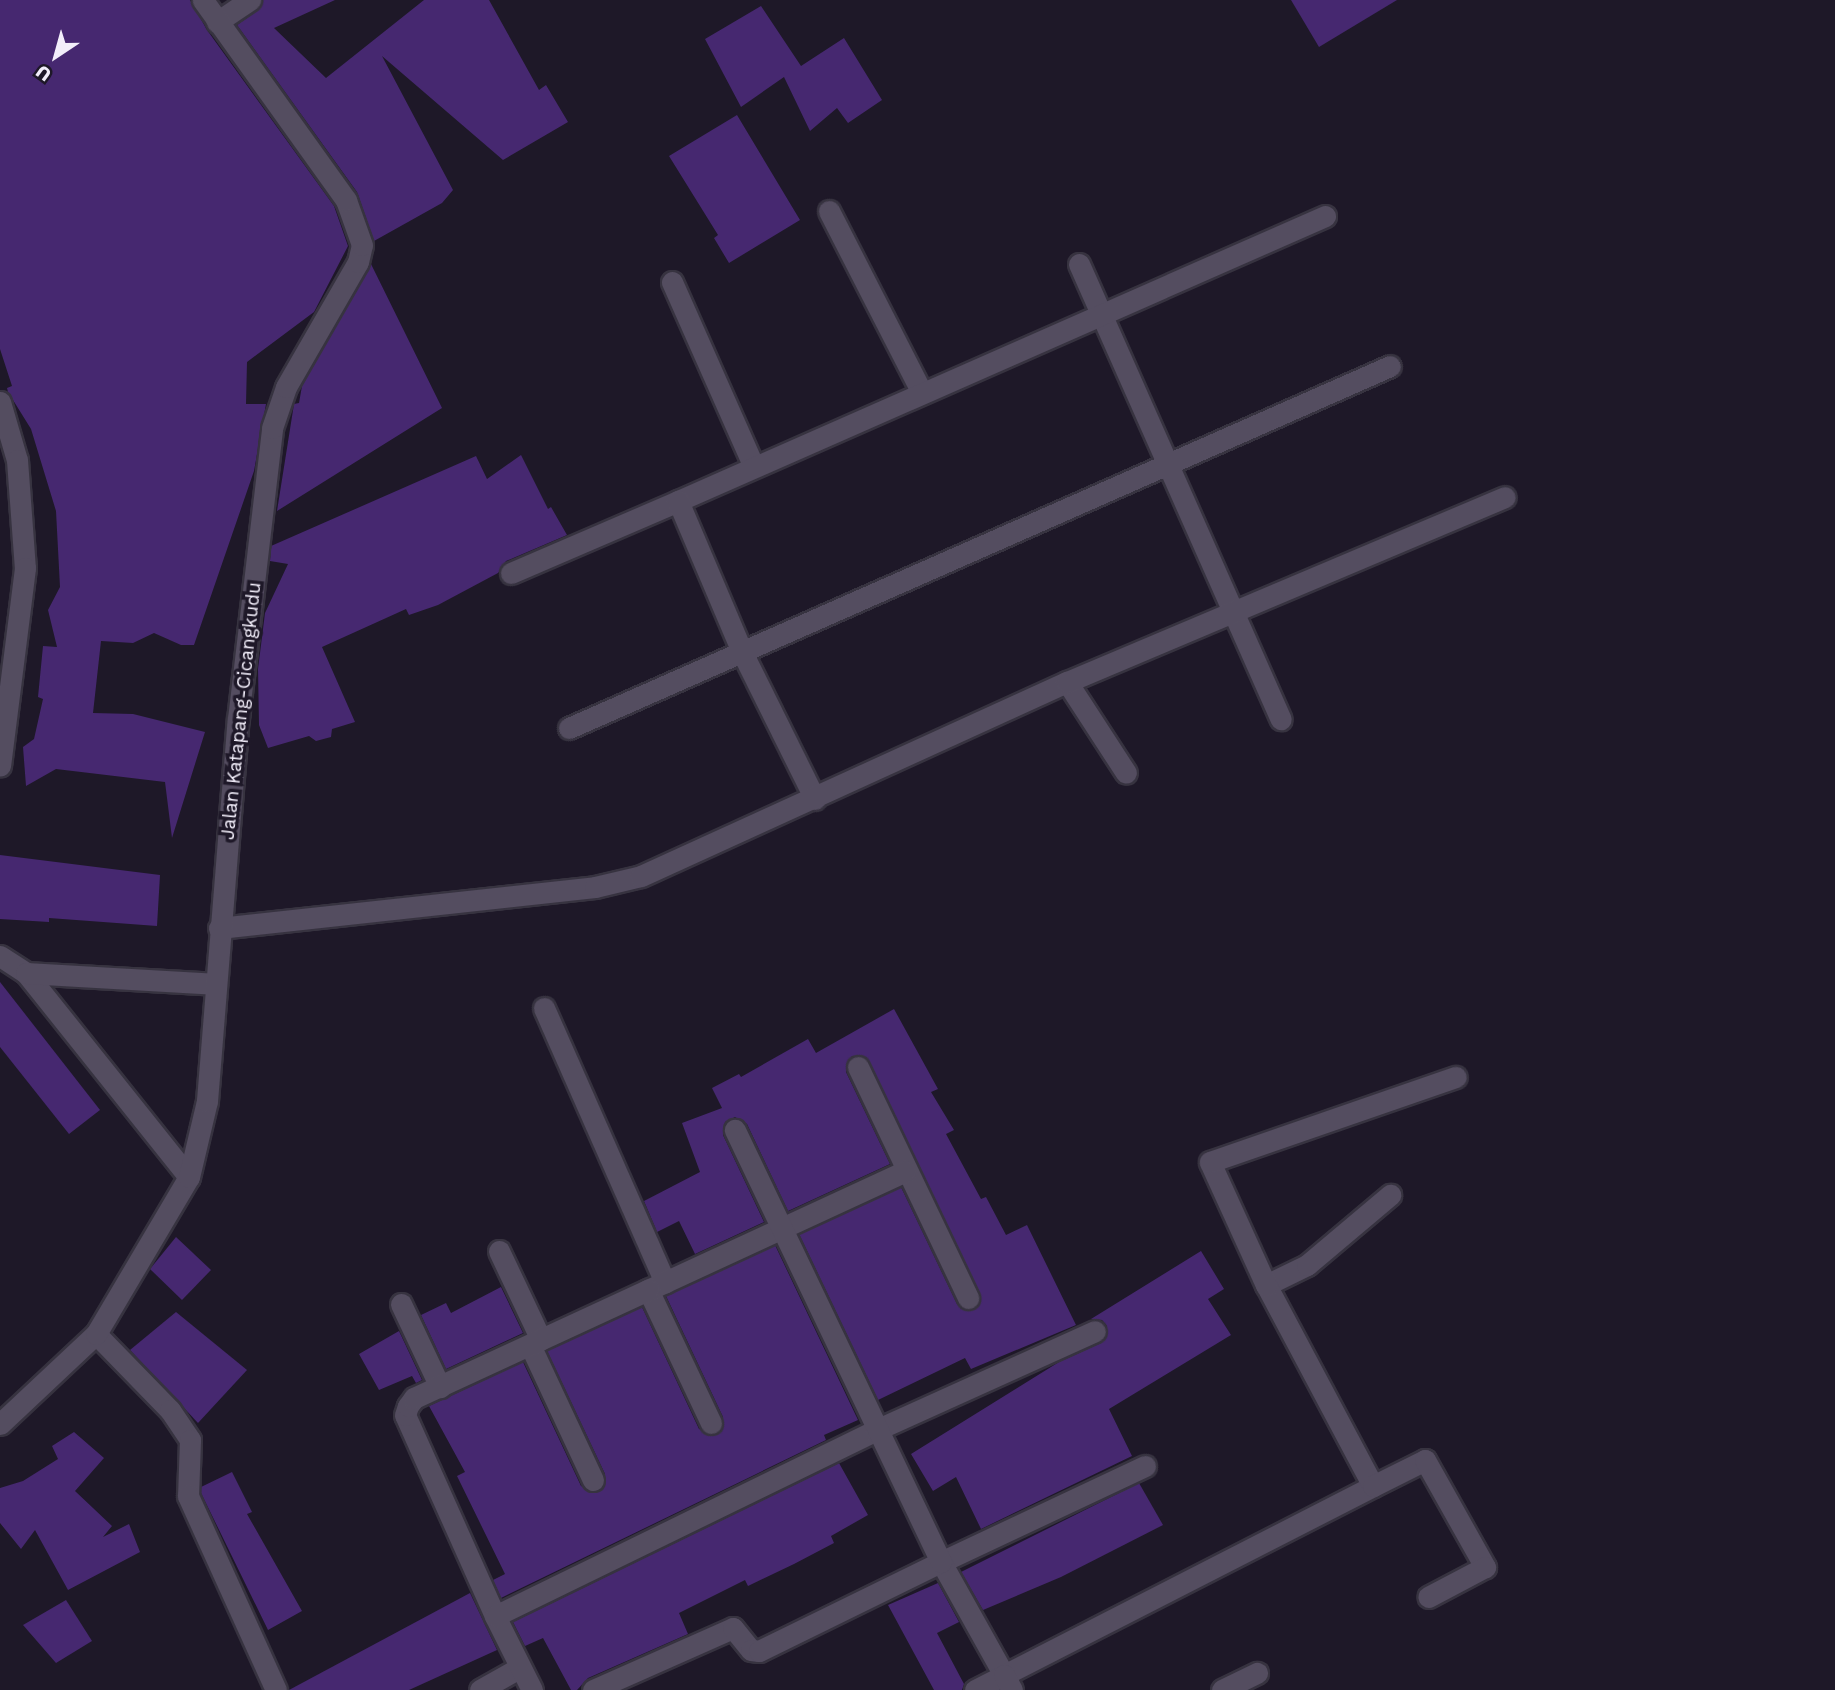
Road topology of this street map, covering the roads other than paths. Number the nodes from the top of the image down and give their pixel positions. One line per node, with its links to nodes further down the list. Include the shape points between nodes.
1 (203, 0): 3 (street, Jalan Katapang-Cicangkudu)
2 (250, 0): 3 (street)
3 (217, 22): 25 (street, Jalan Katapang-Cicangkudu, via 346,200 362,245 358,262 286,387 272,428)
4 (829, 211): 10 (street)
5 (1325, 216): 8 (street)
6 (1079, 264): 8 (street)
7 (672, 282): 13 (street)
8 (1101, 313): 10 (street); 12 (street)
9 (1390, 366): 12 (street)
10 (921, 391): 13 (street)
11 (0, 402): 22 (street, via 18,460 25,568)
12 (1168, 465): 17 (street); 18 (street)
13 (754, 467): 15 (street)
14 (1505, 497): 17 (street)
15 (678, 502): 16 (street); 18 (street)
16 (511, 573)
17 (1233, 611): 19 (street); 20 (street)
18 (742, 652): 21 (street); 24 (street)
19 (1067, 682): 23 (street); 24 (street)
20 (1280, 719)
21 (569, 728)
22 (0, 765)
23 (1126, 773)
24 (815, 799): 25 (street, via 641,876 595,887)
25 (219, 928): 28 (street, Jalan Katapang-Cicangkudu)
26 (0, 956): 27 (street)
27 (26, 973): 28 (street); 34 (street)
28 (214, 984): 34 (street, Jalan Katapang-Cicangkudu, via 207,1101)
29 (544, 1008): 39 (street)
30 (858, 1067): 33 (street)
31 (1456, 1077): 38 (street, via 1210,1162)
32 (735, 1130): 36 (street)
33 (905, 1171): 36 (street); 40 (street)
34 (189, 1177): 43 (street, Jalan Katapang-Cicangkudu)
35 (1390, 1195): 38 (street, via 1307,1265)
36 (781, 1229): 39 (street); 48 (street)
37 (499, 1251): 44 (street)
38 (1266, 1285): 51 (street)
39 (657, 1286): 44 (street); 46 (street)
40 (968, 1298)
41 (401, 1304): 45 (street)
42 (1095, 1331): 48 (street)
43 (96, 1334): 47 (street, Jalan Katapang-Cicangkudu); 58 (street, via 186,1433 188,1496)
44 (535, 1342): 45 (street); 50 (street)
45 (440, 1387): 54 (street, via 414,1398 405,1415)
46 (711, 1423)
47 (0, 1424)
48 (876, 1430): 52 (street); 54 (street)
49 (1145, 1466): 52 (street)
50 (593, 1480)
51 (1373, 1486): 53 (street, via 1425,1460 1485,1567); 57 (street)
52 (941, 1562): 57 (street); 61 (street, via 759,1651 751,1650 733,1628)
53 (1428, 1597)
54 (495, 1616): 55 (street)
55 (519, 1668): 59 (street); 60 (street)
56 (1257, 1673): 63 (street)
57 (1008, 1682): 62 (street)
58 (276, 1690)
59 (480, 1690)
60 (532, 1690)
61 (593, 1690)
62 (975, 1690)
63 (1222, 1690)

